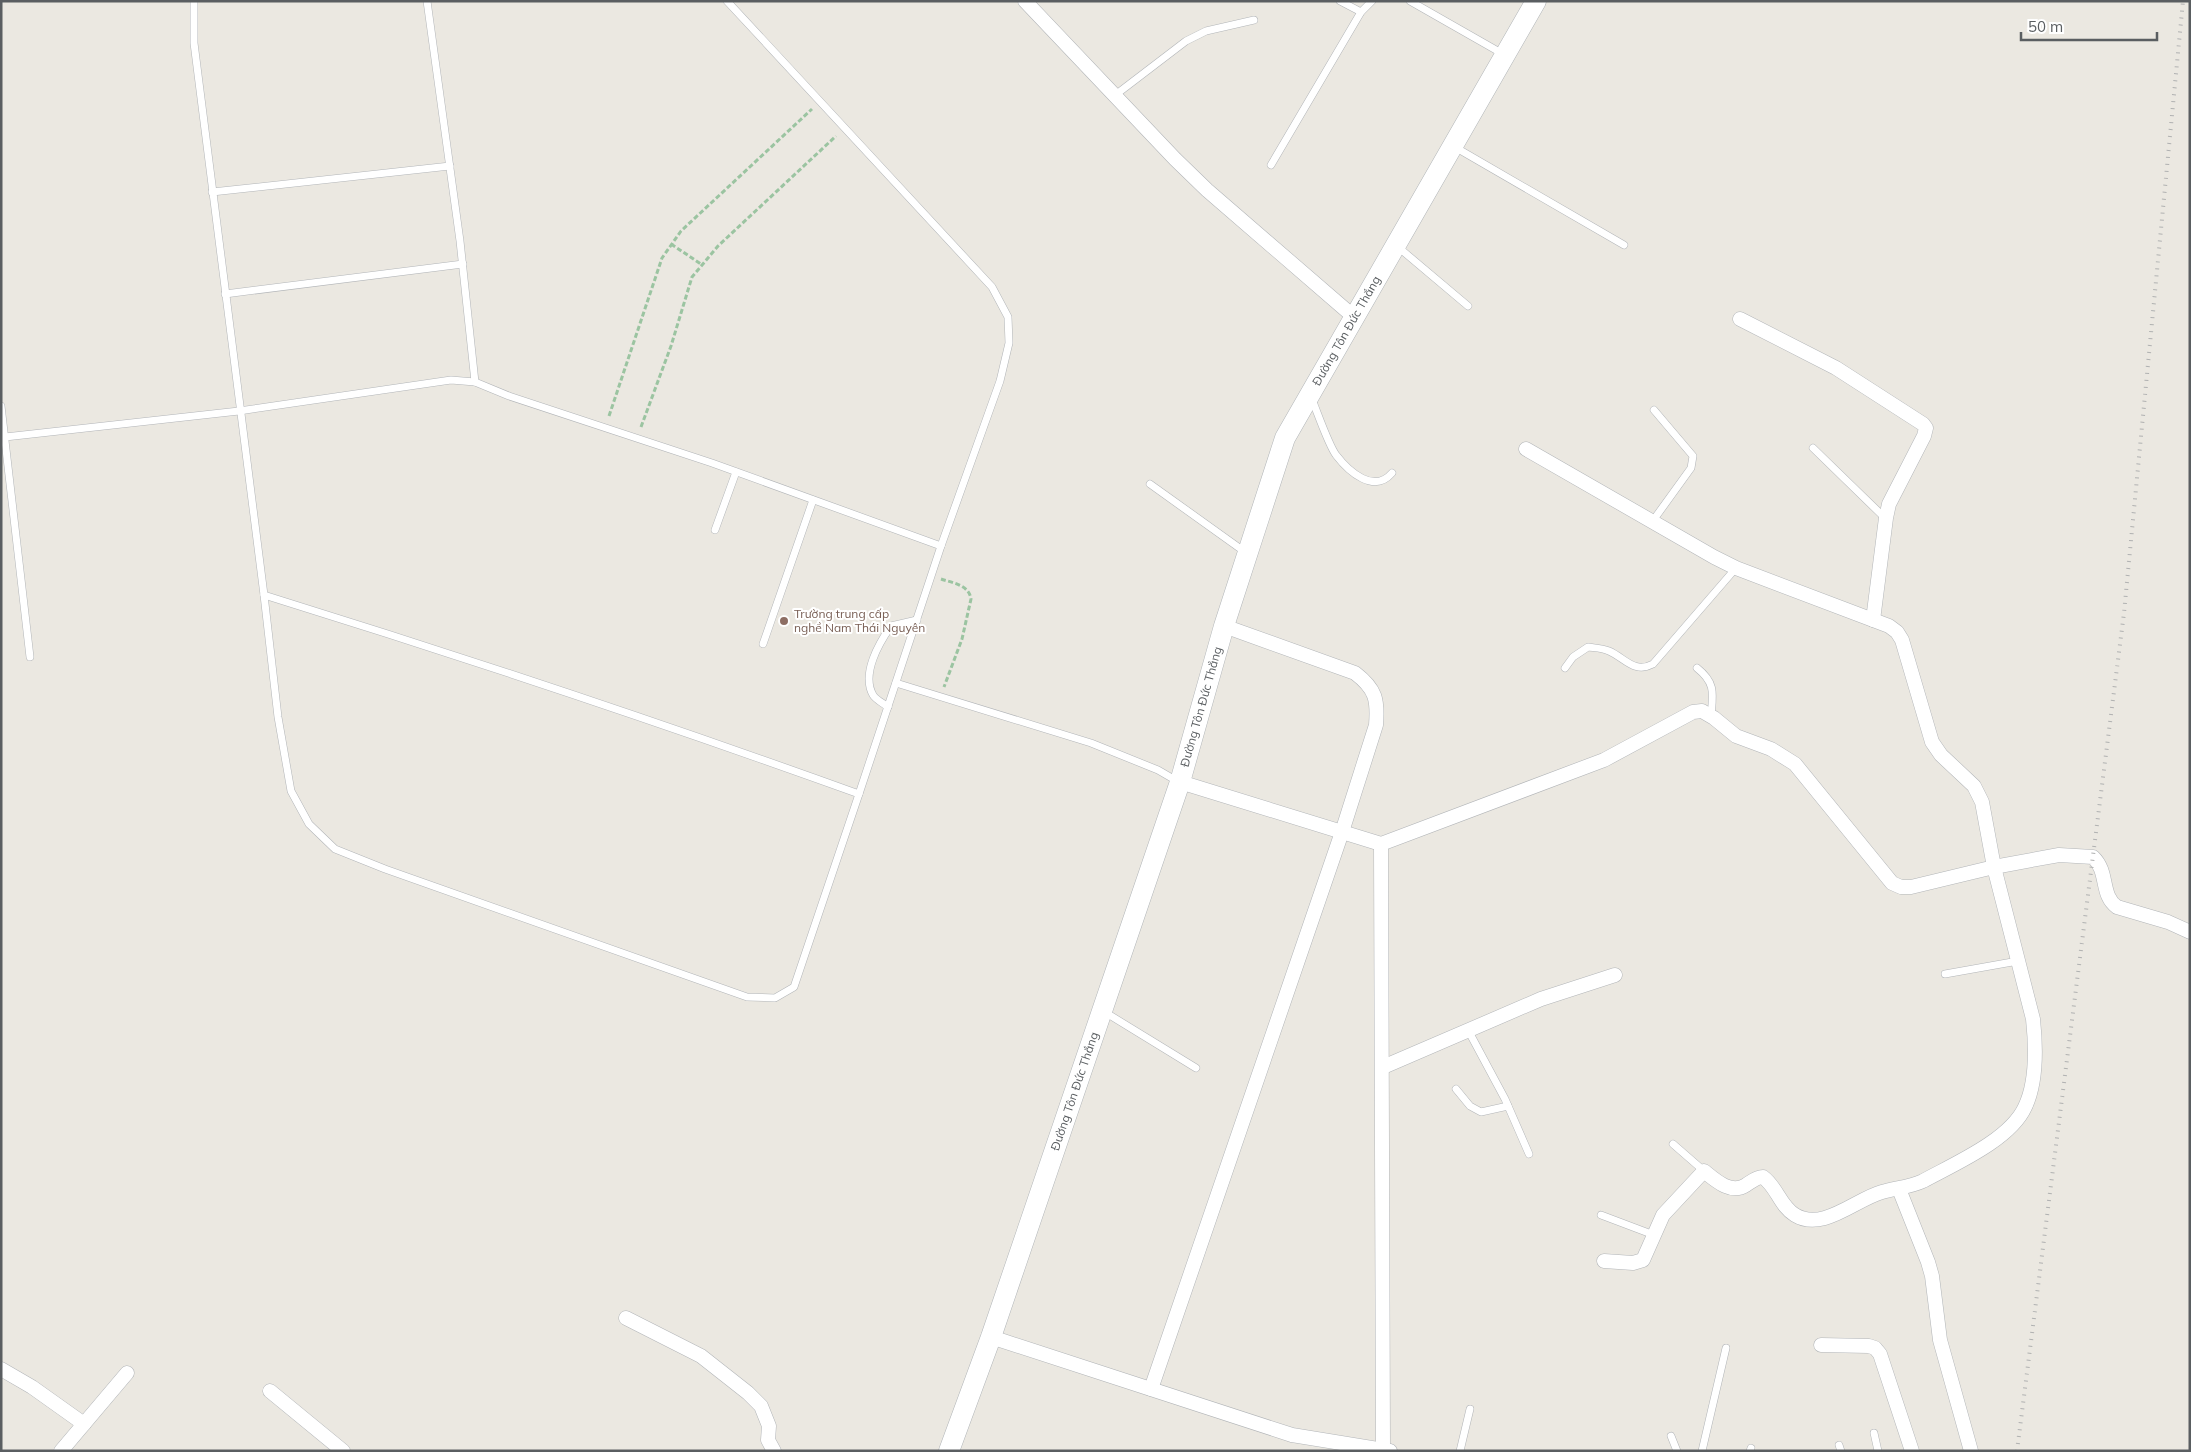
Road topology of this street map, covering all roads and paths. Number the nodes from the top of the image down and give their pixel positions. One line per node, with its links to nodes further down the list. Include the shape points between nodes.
1 (194, 1): 18 (lane, via 194,43)
2 (427, 1): 17 (lane)
3 (727, 1): 13 (lane)
4 (1025, 1): 12 (street)
5 (1340, 1): 9 (lane)
6 (1372, 1): 9 (lane)
7 (1410, 1): 11 (lane)
8 (1536, 1): 11 (main road, Đường Tôn Đức Thắng)
9 (1361, 12): 16 (lane)
10 (1254, 20): 12 (lane, via 1206,31 1186,41)
11 (1505, 55): 15 (main road, Đường Tôn Đức Thắng)
12 (1114, 96): 26 (street, via 1207,190)
13 (820, 102): 14 (lane); 19 (path, via 697,215)
14 (844, 129): 23 (path); 45 (lane, via 992,287 1008,317 1009,343 1000,381)
15 (1453, 146): 20 (main road, Đường Tôn Đức Thắng); 21 (lane)
16 (1271, 165)
17 (450, 166): 18 (lane); 22 (lane)
18 (212, 192): 24 (lane)
19 (671, 244): 23 (path); 33 (path, via 662,258)
20 (1396, 245): 25 (lane); 26 (main road, Đường Tôn Đức Thắng)
21 (1624, 245)
22 (463, 264): 24 (lane); 28 (lane)
23 (701, 264): 35 (path, via 692,277)
24 (225, 294): 32 (lane)
25 (1468, 306)
26 (1354, 317): 29 (main road, Đường Tôn Đức Thắng)
27 (1740, 319): 42 (street, via 1836,368 1926,428 1889,504)
28 (475, 382): 32 (lane, via 451,380); 33 (lane)
29 (1310, 394): 39 (lane, via 1335,454 1369,482 1386,480); 46 (main road, Đường Tôn Đức Thắng, via 1285,438)
30 (1, 406): 34 (lane)
31 (1654, 410): 43 (lane, via 1693,456 1691,468)
32 (239, 411): 34 (lane); 49 (lane)
33 (606, 428): 35 (lane)
34 (5, 436): 54 (lane)
35 (637, 438): 38 (lane)
36 (1813, 448): 42 (lane)
37 (1526, 449): 43 (street)
38 (736, 472): 41 (lane); 44 (lane)
39 (1392, 473)
40 (1150, 484): 46 (lane)
41 (813, 500): 45 (lane); 53 (lane)
42 (1886, 518): 51 (street)
43 (1652, 522): 47 (street)
44 (715, 530)
45 (941, 546): 48 (lane)
46 (1248, 554): 52 (main road, Đường Tôn Đức Thắng)
47 (1736, 568): 51 (street); 55 (lane, via 1653,664 1633,667 1607,650 1588,647 1573,657)
48 (931, 576): 50 (lane); 58 (path, via 965,587 971,599 962,639)
49 (264, 595): 62 (lane, via 517,676); 62 (lane, via 278,716 291,792 309,824 335,849 747,997 775,998 794,987)
50 (917, 620): 57 (lane); 59 (lane, via 891,626 876,652 870,670 870,689 874,697)
51 (1873, 620): 65 (street, via 1898,632 1932,742 1940,755 1974,786 1982,802)
52 (1224, 626): 61 (main road, Đường Tôn Đức Thắng); 63 (street, via 1356,674 1375,695 1376,725)
53 (763, 644)
54 (30, 657)
55 (1565, 668)
56 (1697, 668): 60 (lane, via 1712,684)
57 (896, 683): 58 (lane); 59 (lane)
58 (941, 697): 61 (lane, via 1091,743)
59 (888, 707): 62 (lane)
60 (1711, 716): 64 (street, via 1702,711 1692,712 1604,760); 65 (street, via 1736,736 1771,749 1795,764 1892,883 1911,887)
61 (1180, 782): 63 (street); 70 (main road, Đường Tôn Đức Thắng)
62 (858, 794)
63 (1342, 832): 64 (street); 89 (street)
64 (1381, 844): 72 (street)
65 (1994, 867): 66 (street, via 2059,855 2092,857 2102,869 2111,903 2117,908 2168,922); 67 (street)
66 (2190, 932)
67 (2018, 961): 68 (lane); 79 (street, via 2035,1039 2031,1088 2025,1108 2014,1124 1998,1138 1923,1181)
68 (1945, 974)
69 (1615, 975): 71 (street, via 1541,999)
70 (1102, 1010): 73 (lane); 84 (main road, Đường Tôn Đức Thắng)
71 (1468, 1030): 72 (street); 75 (lane)
72 (1383, 1067): 95 (street)
73 (1196, 1068)
74 (1456, 1089): 75 (lane, via 1470,1106 1481,1112)
75 (1508, 1106): 77 (lane)
76 (1673, 1144): 78 (lane)
77 (1529, 1154)
78 (1704, 1171): 79 (street, via 1733,1189 1763,1177 1786,1209 1798,1217 1813,1220 1828,1217 1870,1196); 81 (street, via 1663,1215)
79 (1898, 1189): 105 (street, via 1930,1268 1940,1340)
80 (1601, 1215): 81 (lane)
81 (1654, 1234): 82 (street, via 1643,1260 1633,1263)
82 (1604, 1261)
83 (626, 1318): 98 (street, via 701,1356 748,1393 761,1406 769,1426 768,1440)
84 (990, 1337): 89 (street); 99 (main road, Đường Tôn Đức Thắng)
85 (1821, 1344): 104 (street, via 1875,1348 1880,1354)
86 (1726, 1348): 102 (lane)
87 (1, 1369): 92 (street)
88 (127, 1373): 92 (street)
89 (1151, 1389): 95 (street, via 1292,1435)
90 (270, 1391): 97 (street)
91 (1470, 1409): 100 (lane)
92 (84, 1424): 96 (street)
93 (1874, 1433): 103 (lane)
94 (1671, 1436): 101 (lane)
95 (1387, 1450)
96 (61, 1451)
97 (344, 1451)
98 (774, 1451)
99 (950, 1451)
100 (1460, 1451)
101 (1677, 1451)
102 (1702, 1451)
103 (1878, 1451)
104 (1912, 1451)
105 (1972, 1451)

